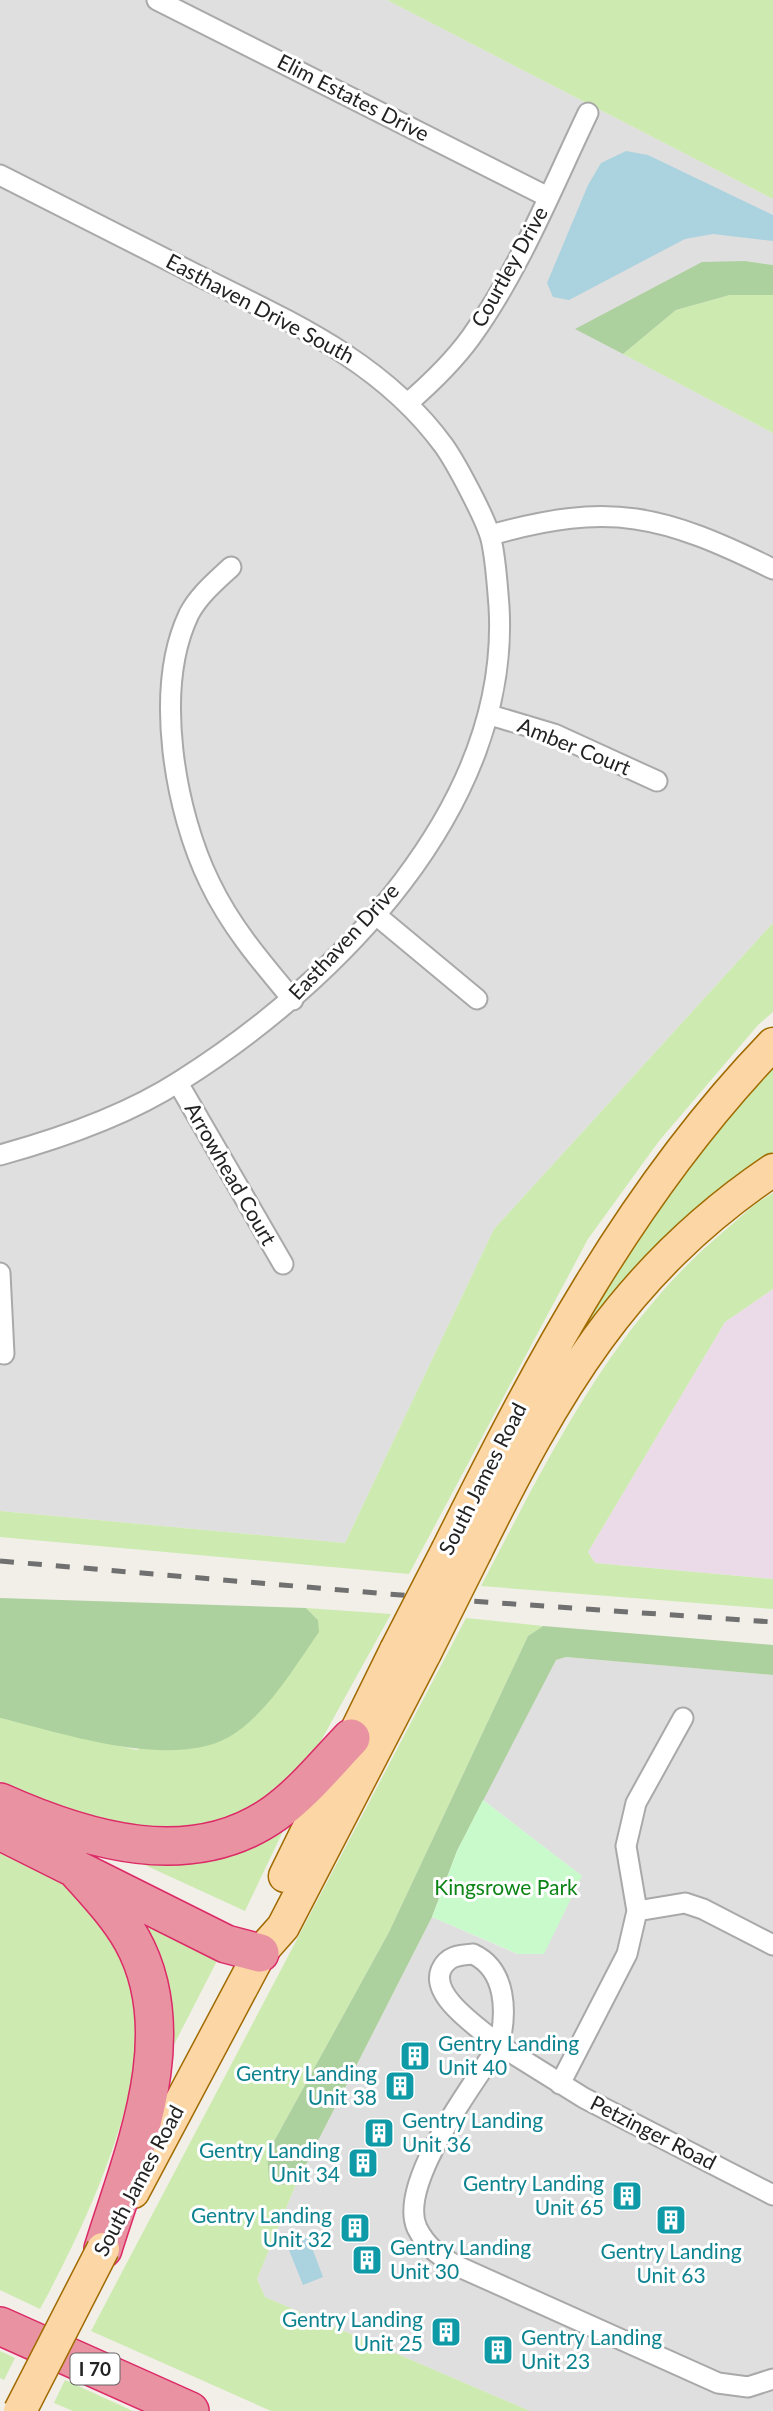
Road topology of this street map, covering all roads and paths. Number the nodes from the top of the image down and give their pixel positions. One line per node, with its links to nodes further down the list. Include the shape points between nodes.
1 (158, 0): 4 (street, Elim Estates Drive)
2 (588, 113): 4 (street, Courtley Drive)
3 (0, 176): 5 (street, Easthaven Drive South, via 325,340 356,359)
4 (548, 197): 5 (street, Courtley Drive, via 501,293 470,339)
5 (408, 404): 6 (street, Easthaven Drive South, via 446,449)
6 (491, 536): 8 (street, via 536,522 586,515 632,517 675,526); 9 (street, Easthaven Drive, via 500,629)
7 (231, 567): 13 (street, via 200,597 182,636 173,681 176,773 195,849 210,884 237,931)
8 (773, 569)
9 (489, 715): 10 (street, Amber Court, via 554,734); 11 (street, Easthaven Drive, via 452,802 424,851)
10 (657, 781)
11 (376, 915): 12 (street); 13 (street, Easthaven Drive)
12 (477, 999)
13 (293, 1000): 15 (street, Easthaven Drive)
14 (773, 1044): 21 (main road, South James Road, via 671,1161 613,1245 521,1402)
15 (178, 1083): 16 (street, Easthaven Drive, via 106,1117); 18 (street, Arrowhead Court)
16 (0, 1155)
17 (773, 1170): 21 (main road, South James Road, via 671,1250 614,1314)
18 (283, 1264)
19 (0, 1272): 20 (street)
20 (4, 1354)
21 (462, 1550): 22 (main road, South James Road, bridge)
22 (410, 1651): 24 (main road, South James Road); 31 (main road, South James Road, via 283,1927)
23 (683, 1717): 29 (street, via 636,1803 626,1846)
24 (351, 1738): 26 (highway, via 292,1800 272,1815 220,1839 146,1846); 31 (main road, South James Road, via 264,1920)
25 (0, 1802): 26 (highway)
26 (50, 1824): 31 (highway, via 234,1926)
27 (0, 1831): 28 (highway)
28 (72, 1865): 31 (highway, via 226,1944); 35 (highway, via 133,1942 151,1998 153,2022 150,2081 140,2130)
29 (637, 1910): 30 (street, via 685,1903); 33 (street, via 628,1954)
30 (773, 1945)
31 (260, 1953): 35 (main road, South James Road)
32 (499, 2045): 32 (street, Petzinger Road, via 505,2023 495,1972 473,1954 459,1955 446,1962 439,1974 440,1988 447,2000); 33 (street, Petzinger Road); 37 (street, via 450,2121 422,2171 413,2198 416,2226 431,2250 455,2266 718,2383 748,2387)
33 (560, 2084): 34 (street, Petzinger Road)
34 (773, 2195)
35 (103, 2249): 39 (main road, South James Road, bridge)
36 (0, 2326): 40 (highway, I 70)
37 (773, 2379)
38 (0, 2404): 39 (highway)
39 (18, 2411)
40 (190, 2411)

